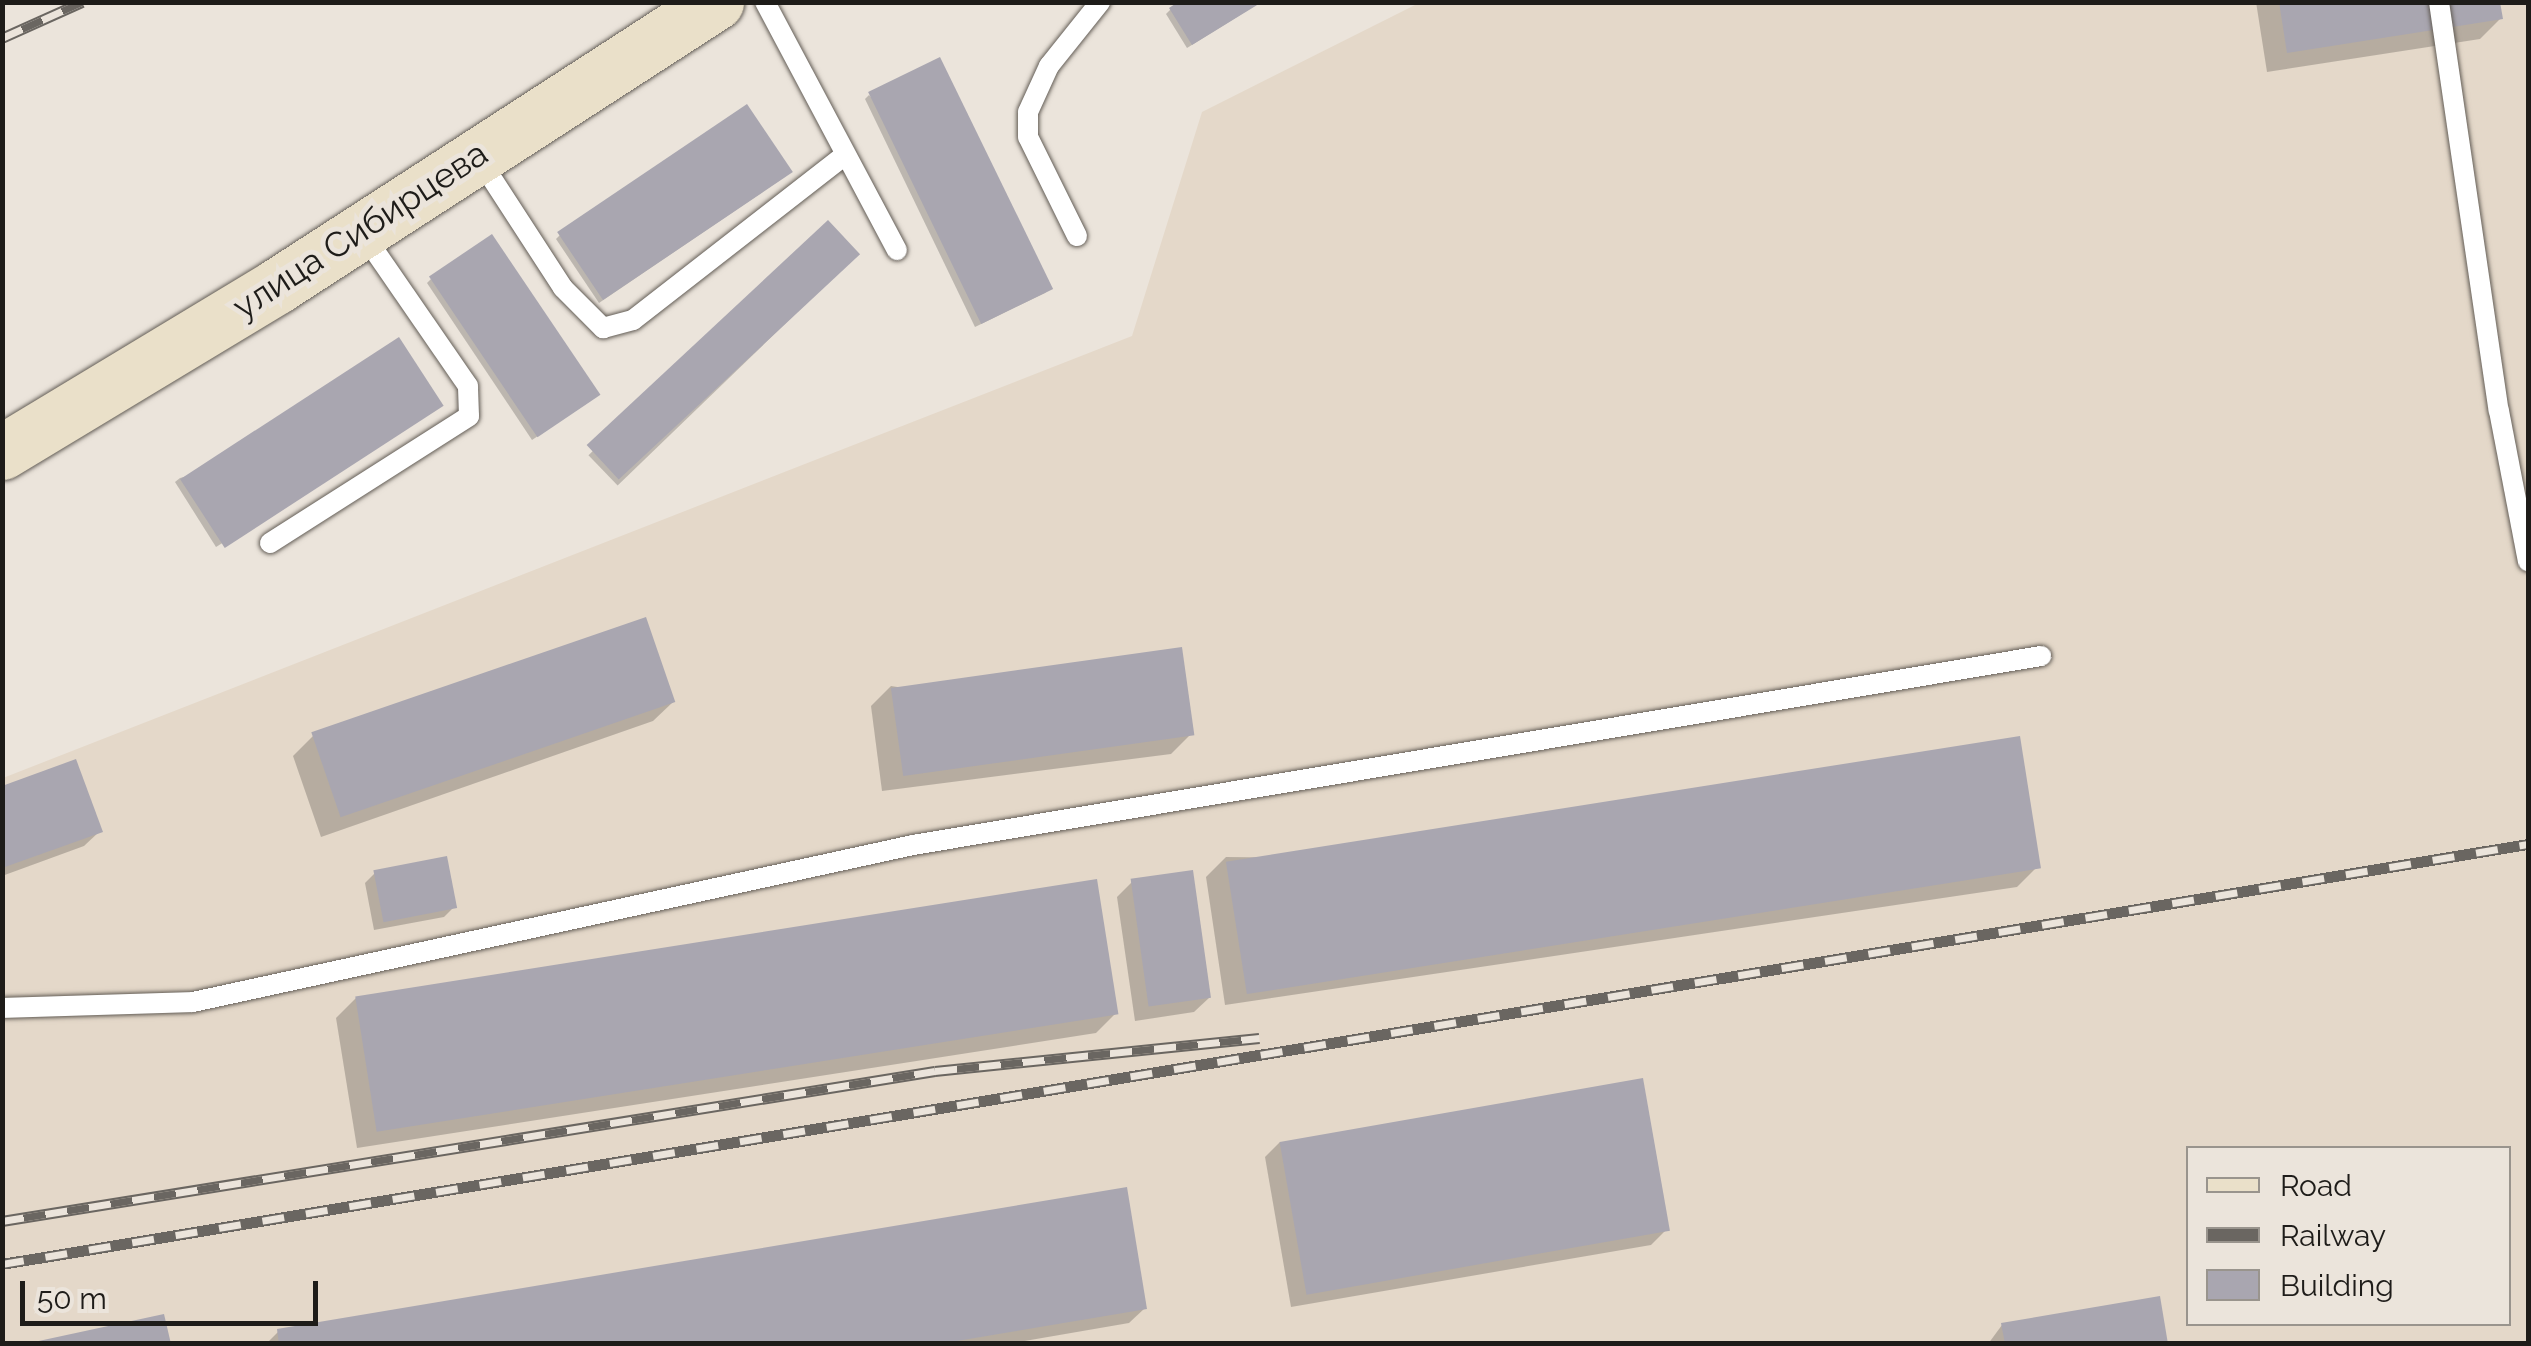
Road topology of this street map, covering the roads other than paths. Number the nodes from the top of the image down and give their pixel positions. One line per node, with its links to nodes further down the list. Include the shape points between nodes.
1 (716, 2): 5 (street, улица Сибирцева)
2 (765, 2): 6 (lane)
3 (1100, 2): 8 (lane, via 1048,66 1028,112 1028,138)
4 (2439, 2): 12 (lane)
5 (477, 155): 6 (lane, via 562,288 604,328 633,320); 7 (street, улица Сибирцева)
6 (844, 156): 9 (lane)
7 (360, 230): 10 (street, улица Сибирцева); 11 (lane, via 468,386 469,416)
8 (1077, 236)
9 (896, 250)
10 (2, 452)
11 (270, 542)
12 (2528, 562)
13 (2041, 656): 14 (lane, via 913,846 193,1002)
14 (2, 1008)

